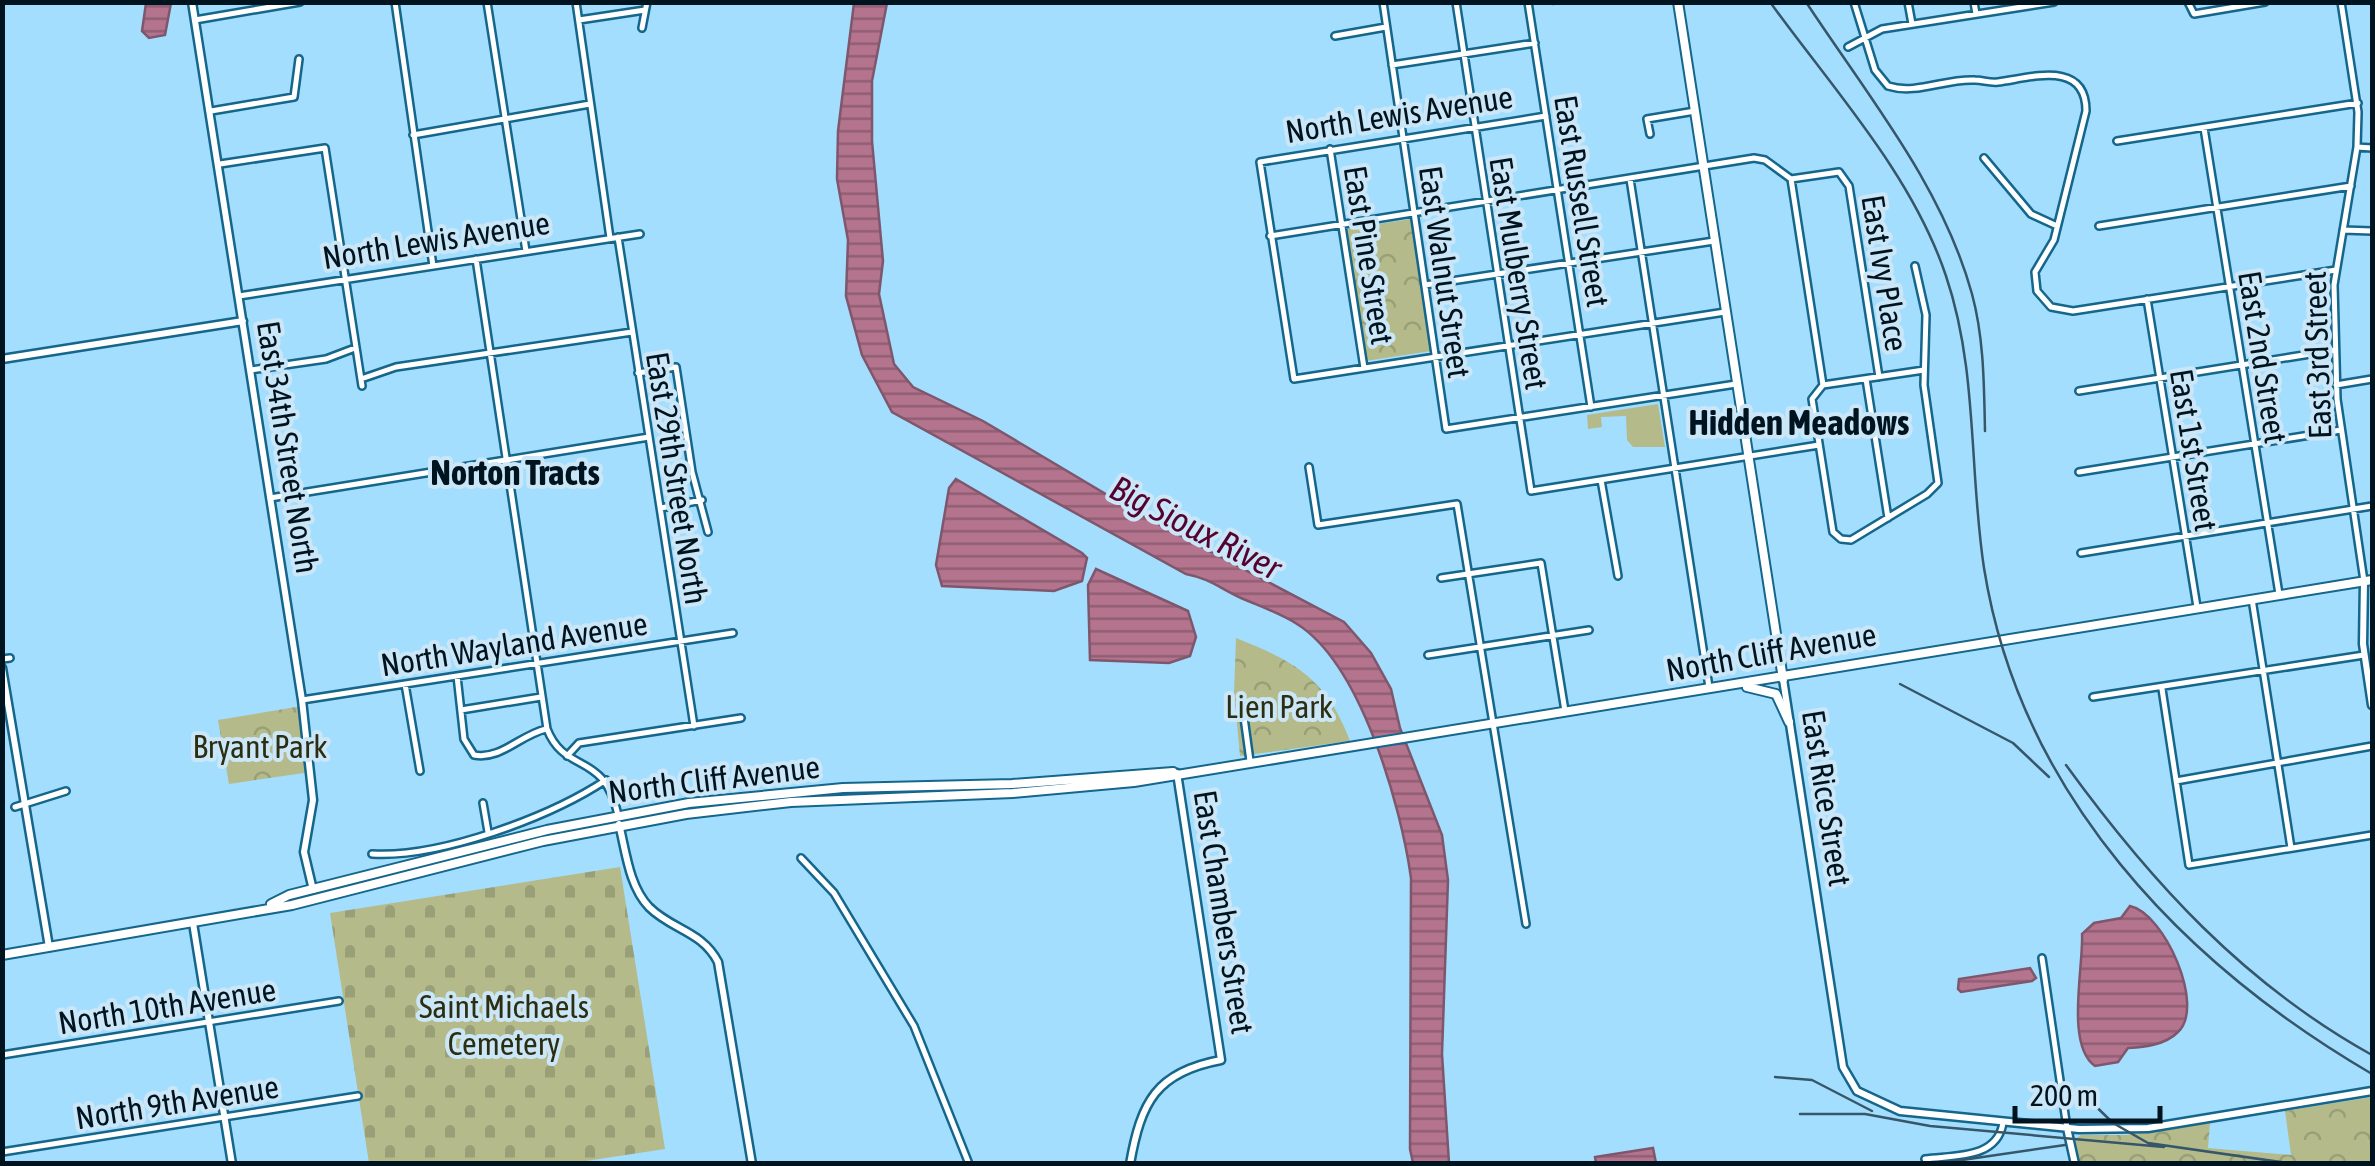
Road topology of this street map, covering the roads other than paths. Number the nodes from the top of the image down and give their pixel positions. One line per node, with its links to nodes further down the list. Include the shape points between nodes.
1 (192, 2): 19 (street, East 34th Street North)
2 (300, 2): 19 (street)
3 (394, 2): 39 (street)
4 (488, 2): 36 (street)
5 (576, 2): 20 (street)
6 (1383, 2): 22 (street, East Walnut Street)
7 (1456, 2): 28 (street, East Mulberry Street)
8 (1528, 2): 26 (street, East Russell Street)
9 (1678, 2): 34 (main road, East Rice Street)
10 (1854, 2): 24 (street)
11 (1908, 2): 21 (street)
12 (1974, 2): 18 (street)
13 (2054, 2): 18 (street)
14 (2188, 2): 15 (street, via 2197,14)
15 (2266, 2)
16 (2341, 2): 31 (street, East 3rd Street)
17 (646, 6): 20 (street); 23 (street)
18 (1976, 14): 21 (street)
19 (195, 20): 33 (street, East 34th Street North)
20 (578, 20): 32 (street)
21 (1912, 24): 24 (street)
22 (1387, 27): 25 (street); 30 (street, East Walnut Street)
23 (642, 28)
24 (1864, 34): 27 (street); 57 (street, via 1881,79 1898,89 2054,74 2078,85 2086,111)
25 (1335, 36)
26 (1535, 43): 28 (street); 35 (street, East Russell Street)
27 (1848, 47)
28 (1464, 54): 30 (street); 37 (street, East Mulberry Street)
29 (300, 59): 33 (street, via 294,97)
30 (1392, 65): 41 (street, East Walnut Street)
31 (2358, 103): 38 (street); 43 (street, East 3rd Street)
32 (590, 104): 36 (street); 64 (street)
33 (211, 111): 47 (street, East 34th Street North)
34 (1695, 111): 40 (street, via 1647,118); 48 (main road, East Rice Street)
35 (1546, 116): 37 (street, North Lewis Avenue); 52 (street, East Russell Street)
36 (506, 119): 39 (street); 66 (street)
37 (1473, 127): 41 (street, North Lewis Avenue); 53 (street, East Mulberry Street)
38 (2204, 128): 42 (street); 54 (street, East 2nd Street)
39 (413, 134): 70 (street)
40 (1650, 134)
41 (1403, 138): 45 (street, North Lewis Avenue); 55 (street, East Walnut Street)
42 (2117, 141)
43 (2357, 147): 44 (street); 51 (street, East 3rd Street)
44 (2372, 148)
45 (1330, 149): 56 (street, East Pine Street); 62 (street, North Lewis Avenue, via 1260,162)
46 (1984, 158): 57 (street, via 2031,214)
47 (220, 164): 74 (street, via 325,148); 77 (street, East 34th Street North)
48 (1703, 166): 49 (street); 50 (street, via 1761,158); 65 (main road, East Rice Street)
49 (1630, 178): 52 (street); 67 (street)
50 (1791, 179): 95 (street, East Ivy Place, via 1845,176); 101 (street)
51 (2352, 186): 54 (street); 59 (street, East 3rd Street)
52 (1558, 190): 53 (street); 69 (street, East Russell Street)
53 (1485, 201): 55 (street); 73 (street, East Mulberry Street)
54 (2216, 206): 58 (street); 76 (street, East 2nd Street)
55 (1414, 212): 56 (street); 75 (street, East Walnut Street)
56 (1341, 224): 62 (street); 91 (street, East Pine Street)
57 (2057, 226): 78 (street, via 2036,268 2035,284 2051,308)
58 (2100, 226)
59 (2344, 230): 60 (street); 72 (street, East 3rd Street)
60 (2372, 231)
61 (640, 234): 63 (street, North Lewis Avenue)
62 (1270, 236): 91 (street, via 1294,379)
63 (618, 237): 64 (street, North Lewis Avenue); 82 (street, East 29th Street North)
64 (610, 238): 66 (street, North Lewis Avenue)
65 (1714, 241): 67 (street); 79 (main road, East Rice Street)
66 (526, 251): 68 (street, North Lewis Avenue)
67 (1642, 251): 69 (street); 81 (street)
68 (476, 259): 70 (street, North Lewis Avenue); 87 (street)
69 (1568, 262): 73 (street); 83 (street, East Russell Street)
70 (433, 266): 74 (street, North Lewis Avenue)
71 (1915, 266): 93 (street, via 1928,330)
72 (2336, 270): 76 (street); 86 (street, East 3rd Street)
73 (1497, 273): 75 (street); 84 (street, East Mulberry Street)
74 (346, 279): 77 (street, North Lewis Avenue); 85 (street)
75 (1424, 285): 88 (street, East Walnut Street)
76 (2229, 286): 78 (street); 90 (street, East 2nd Street)
77 (239, 296): 80 (street, East 34th Street North)
78 (2147, 299): 96 (street, East 1st Street)
79 (1725, 312): 81 (street); 99 (main road, East Rice Street)
80 (244, 321): 89 (street); 92 (street, East 34th Street North)
81 (1652, 322): 83 (street); 103 (street)
82 (632, 332): 87 (street); 94 (street, East 29th Street North)
83 (1580, 334): 84 (street); 104 (street, East Russell Street)
84 (1508, 346): 88 (street); 105 (street, East Mulberry Street)
85 (355, 348): 87 (street, via 362,383 396,367); 92 (street)
86 (2335, 350): 90 (street); 100 (street, East 3rd Street)
87 (490, 353): 112 (street)
88 (1434, 357): 91 (street); 105 (street, East Walnut Street, via 1446,430)
89 (2, 359)
90 (2242, 365): 96 (street); 108 (street, East 2nd Street)
91 (1364, 368)
92 (251, 370): 117 (street, East 34th Street North)
93 (1924, 370): 95 (street); 122 (street, via 1937,486)
94 (638, 373): 107 (street, East 29th Street North); 118 (street, via 676,367)
95 (1878, 377): 98 (street)
96 (2160, 378): 102 (street); 111 (street, East 1st Street)
97 (2372, 379): 100 (street)
98 (1866, 380): 101 (street); 122 (street, East Ivy Place)
99 (1736, 384): 103 (street); 110 (main road, East Rice Street)
100 (2336, 385): 106 (street, East 3rd Street)
101 (1823, 386): 109 (street, via 1812,399)
102 (2079, 391)
103 (1664, 396): 104 (street); 114 (street)
104 (1591, 407): 105 (street)
105 (1520, 419): 116 (street, East Mulberry Street, via 1530,490)
106 (2341, 430): 108 (street); 121 (street, East 3rd Street)
107 (649, 437): 112 (street); 120 (street, East 29th Street North)
108 (2254, 444): 111 (street); 123 (street, East 2nd Street)
109 (1819, 445): 110 (street); 122 (street, via 1833,532 1850,540)
110 (1747, 456): 114 (street); 145 (main road, East Rice Street)
111 (2173, 457): 115 (street); 125 (street, East 1st Street)
112 (506, 460): 117 (street); 141 (street)
113 (1309, 467): 127 (street, via 1318,526 1457,504)
114 (1675, 467): 116 (street); 149 (street)
115 (2079, 472)
116 (1602, 480): 128 (street)
117 (270, 498): 152 (street, East 34th Street North)
118 (702, 500): 120 (street); 124 (street)
119 (2372, 506): 121 (street)
120 (660, 508): 137 (street, East 29th Street North)
121 (2353, 509): 123 (street); 130 (street, East 3rd Street)
122 (1888, 518)
123 (2268, 523): 125 (street); 131 (street, East 2nd Street)
124 (708, 532)
125 (2186, 536): 126 (street); 133 (street, East 1st Street)
126 (2081, 553)
127 (1469, 574): 129 (street); 136 (street, via 1541,563); 138 (street)
128 (1618, 576)
129 (1441, 578)
130 (2368, 580): 131 (main road, North Cliff Avenue); 140 (street, East 3rd Street)
131 (2279, 594): 132 (main road, North Cliff Avenue)
132 (2252, 599): 133 (main road, North Cliff Avenue); 143 (street)
133 (2197, 608): 145 (main road, North Cliff Avenue)
134 (1588, 630): 136 (street)
135 (733, 633): 137 (street, North Wayland Avenue)
136 (1553, 636): 138 (street); 156 (street)
137 (680, 641): 141 (street, North Wayland Avenue); 160 (street, East 29th Street North)
138 (1480, 646): 139 (street); 159 (street)
139 (1428, 655)
140 (2364, 655): 143 (street); 153 (street, East 3rd Street)
141 (536, 664): 144 (street, North Wayland Avenue); 151 (street)
142 (2, 668): 172 (street)
143 (2263, 672): 148 (street); 165 (street)
144 (457, 676): 146 (street, North Wayland Avenue); 154 (street)
145 (1783, 678): 147 (main road, North Cliff Avenue); 158 (street, East Rice Street)
146 (405, 684): 152 (street, North Wayland Avenue); 166 (street)
147 (1738, 686): 149 (main road, North Cliff Avenue); 158 (main road, via 1776,694)
148 (2162, 689): 150 (street); 169 (street)
149 (1710, 690): 156 (main road, North Cliff Avenue)
150 (2093, 696)
151 (542, 697): 154 (street); 161 (street)
152 (302, 700): 180 (street, East 34th Street North, via 313,800 304,852)
153 (2372, 706)
154 (461, 710): 161 (street, via 464,739 481,757)
155 (1244, 710): 164 (street)
156 (1565, 711): 159 (main road, North Cliff Avenue)
157 (740, 718): 160 (street)
158 (1790, 722): 192 (street, East Rice Street, via 1843,1067 1857,1091 1890,1108)
159 (1493, 723): 164 (main road, North Cliff Avenue); 182 (street)
160 (694, 726): 163 (street, via 579,743)
161 (547, 729): 163 (street)
162 (2372, 746): 165 (street)
163 (567, 756): 168 (street)
164 (1250, 761): 167 (main road, North Cliff Avenue)
165 (2278, 765): 169 (street); 177 (street)
166 (420, 771)
167 (1177, 772): 174 (main road, North Cliff Avenue, via 801,791); 199 (street, East Chambers Street, via 1222,1060 1183,1070 1154,1093 1139,1120)
168 (606, 780): 174 (street); 175 (street, North Cliff Avenue, via 576,800)
169 (2176, 781): 177 (street, via 2189,865)
170 (66, 791): 172 (street)
171 (484, 803): 175 (street)
172 (28, 805): 173 (street); 183 (street)
173 (15, 807)
174 (618, 820): 180 (main road, North Cliff Avenue); 197 (street, via 643,900 699,938 718,962)
175 (488, 832): 178 (street, North Cliff Avenue, via 402,855)
176 (2372, 835): 177 (street)
177 (2291, 848)
178 (372, 854)
179 (801, 858): 198 (street, via 834,893 914,1026)
180 (314, 894): 181 (main road, North Cliff Avenue)
181 (193, 923): 183 (main road, North Cliff Avenue); 187 (street)
182 (1526, 924)
183 (49, 947): 184 (main road, North Cliff Avenue)
184 (2, 954)
185 (2042, 958): 193 (street)
186 (340, 1001): 187 (street, North 10th Avenue)
187 (209, 1022): 188 (street, North 10th Avenue); 191 (street)
188 (2, 1055)
189 (2372, 1090): 193 (street, via 2148,1128)
190 (358, 1096): 191 (street, North 9th Avenue)
191 (224, 1117): 194 (street, North 9th Avenue); 196 (street)
192 (2004, 1123): 193 (street); 195 (street, via 2000,1140 1989,1148)
193 (2068, 1128): 200 (street)
194 (2, 1152)
195 (1925, 1160)
196 (232, 1164)
197 (752, 1164)
198 (969, 1164)
199 (1130, 1164)
200 (2075, 1164)

